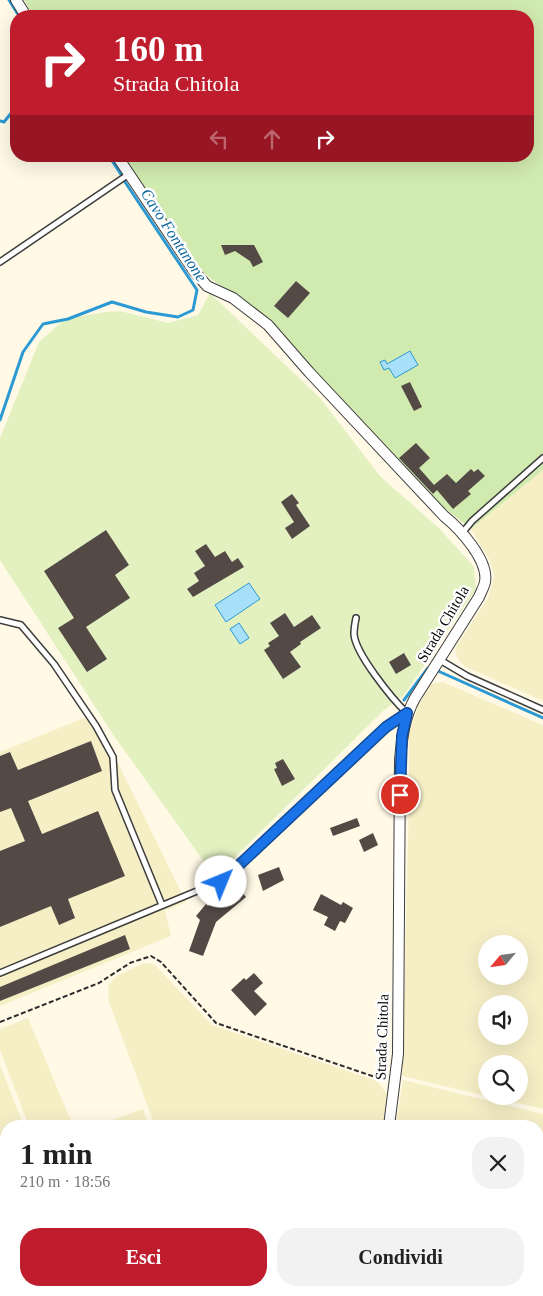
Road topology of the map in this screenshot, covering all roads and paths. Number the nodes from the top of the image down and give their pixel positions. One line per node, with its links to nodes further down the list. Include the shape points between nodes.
1 (121, 162): 2 (street, Strada Chitola)
2 (129, 174): 3 (lane); 5 (street, Strada Chitola, via 207,286 233,298 268,325 444,516)
3 (0, 262)
4 (543, 458): 5 (lane, via 472,520)
5 (463, 532): 8 (street, Strada Chitola, via 480,562 485,580 470,614)
6 (356, 618): 10 (lane, via 354,634 359,653 393,700)
7 (0, 620): 11 (lane, via 21,624 54,664 96,726 113,757 115,790)
8 (440, 660): 9 (lane, via 467,676); 10 (street, Strada Chitola)
9 (543, 710)
10 (407, 713): 11 (lane, via 386,727 221,882); 14 (street, Strada Chitola, via 400,760)
11 (162, 905): 12 (lane)
12 (0, 973)
13 (0, 1022): 14 (path, via 98,983 130,963 151,956 161,962 216,1023 378,1076)
14 (395, 1087): 15 (street, Strada Chitola)
15 (391, 1120)

